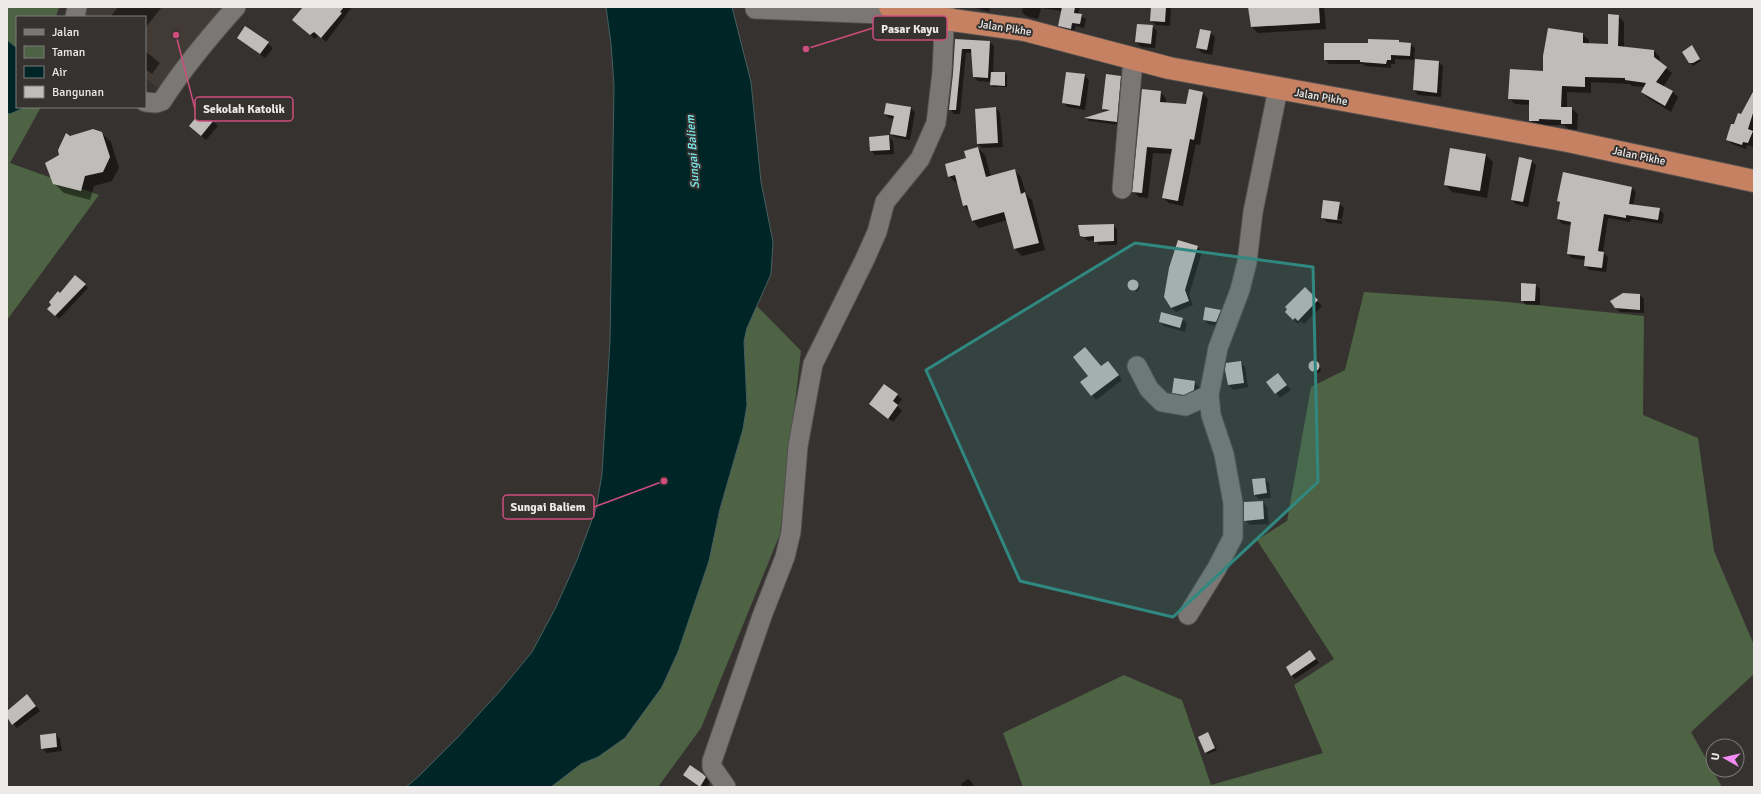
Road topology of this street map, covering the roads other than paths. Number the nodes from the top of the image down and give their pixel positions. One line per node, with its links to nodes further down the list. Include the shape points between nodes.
1 (236, 7): 7 (street, via 177,77 162,101)
2 (755, 9): 3 (street, via 882,14)
3 (894, 9): 4 (highway, Jalan Pikhe)
4 (945, 13): 5 (highway, Jalan Pikhe, via 1025,30); 13 (street, via 936,123 920,159 885,202 877,232 813,364 798,446 791,532 786,557 762,616 712,761 712,767)
5 (1133, 60): 6 (highway, Jalan Pikhe); 9 (street)
6 (1278, 89): 8 (highway, Jalan Pikhe, via 1568,141); 11 (street, via 1253,212 1247,262 1240,290 1218,348)
7 (146, 102)
8 (1754, 181)
9 (1122, 189)
10 (1137, 366): 11 (street, via 1149,389 1162,402 1184,406)
11 (1209, 395): 12 (street, via 1211,415 1224,454 1233,504 1233,537)
12 (1188, 615)
13 (726, 787)

